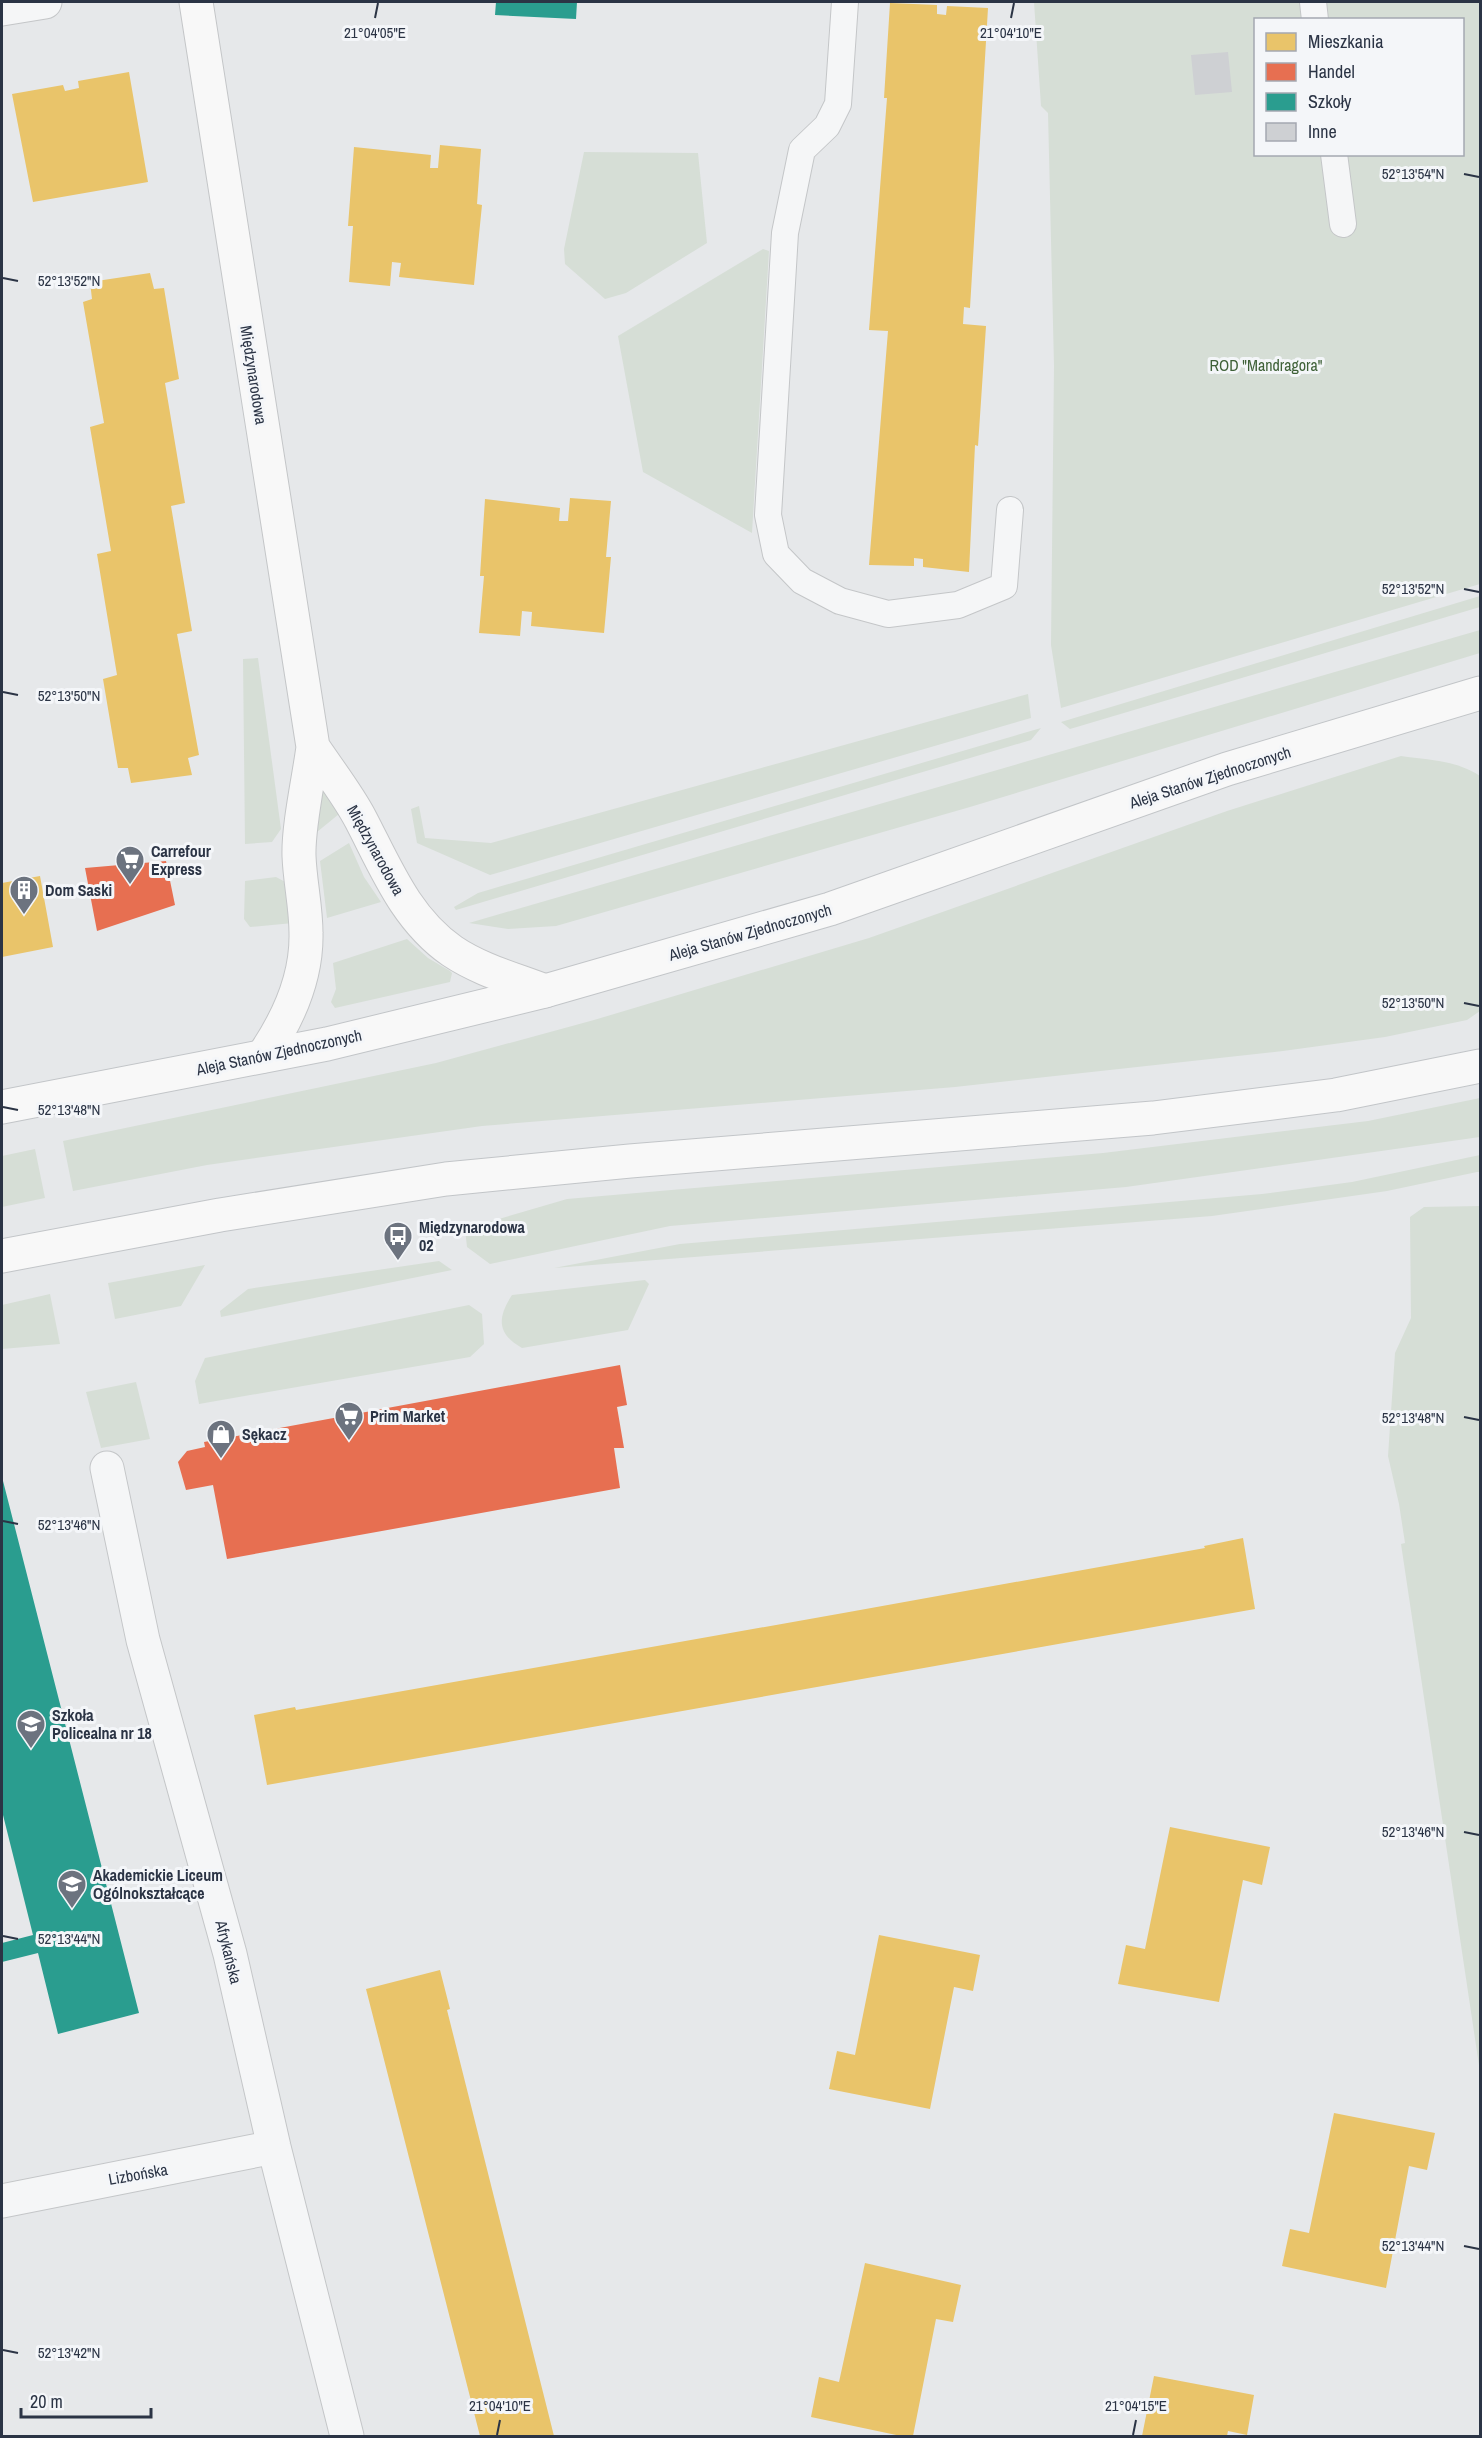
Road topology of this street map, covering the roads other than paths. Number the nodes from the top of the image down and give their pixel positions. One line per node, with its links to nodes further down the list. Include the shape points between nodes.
1 (45, 2): 5 (street)
2 (196, 2): 11 (main road, Międzynarodowa)
3 (845, 2): 9 (lane, via 838,104 827,126 802,150 785,233 768,515 776,554 802,582 840,601 888,614 958,605 1004,586)
4 (1312, 2): 6 (lane)
5 (2, 9)
6 (1315, 18)
7 (1334, 156): 8 (lane)
8 (1343, 224)
9 (1010, 510)
10 (1480, 693): 12 (main road, Aleja Stanów Zjednoczonych, via 1227,769 830,909)
11 (313, 747): 12 (main road, Międzynarodowa, via 361,820 392,884 424,927 442,944 473,963); 13 (main road, Międzynarodowa, via 298,855 307,936 290,1010)
12 (545, 991): 13 (main road, Aleja Stanów Zjednoczonych)
13 (263, 1056): 15 (main road, Aleja Stanów Zjednoczonych)
14 (1480, 1066): 16 (main road, via 1336,1095 1153,1118 446,1179 220,1215)
15 (2, 1107)
16 (2, 1256)
17 (107, 1468): 18 (street, Afrykańska, via 143,1640 230,1954)
18 (274, 2147): 19 (street, Lizbońska); 20 (street, Afrykańska)
19 (2, 2201)
20 (347, 2436)

